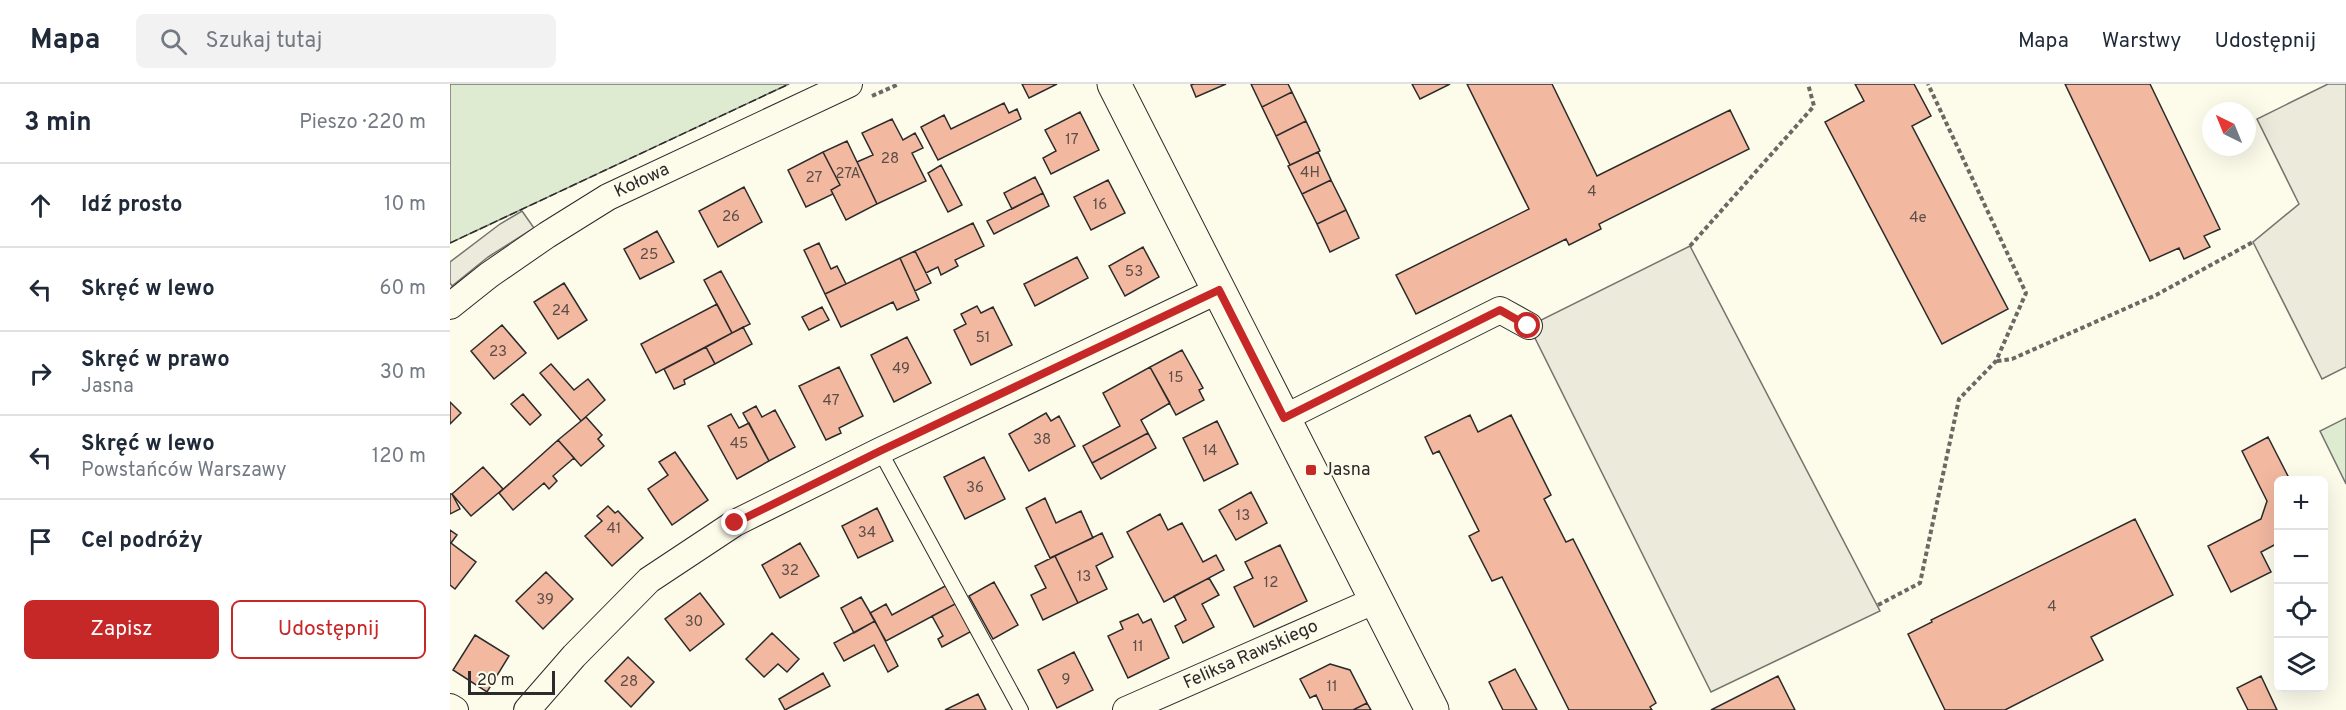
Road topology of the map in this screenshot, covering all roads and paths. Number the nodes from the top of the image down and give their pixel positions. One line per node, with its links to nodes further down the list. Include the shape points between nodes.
1 (849, 84): 8 (street, Kołowa, via 608,197 489,274)
2 (1114, 84): 7 (street)
3 (1808, 84): 6 (path, via 1814,106)
4 (1928, 84): 10 (path, via 2026,293)
5 (2253, 242): 10 (path, via 2156,295 2012,359)
6 (1690, 246)
7 (1219, 290): 11 (street); 12 (street)
8 (450, 306)
9 (1528, 326): 11 (street, via 1500,310)
10 (1996, 361): 14 (path, via 1959,399 1920,583)
11 (1284, 418): 13 (street)
12 (880, 451): 17 (street, via 735,523 649,580 581,648); 18 (lane)
13 (1376, 600): 19 (street, Feliksa Rawskiego); 20 (street)
14 (1878, 604)
15 (450, 707): 16 (street)
16 (455, 710)
17 (527, 710)
18 (1021, 710)
19 (1126, 710)
20 (1432, 710)

